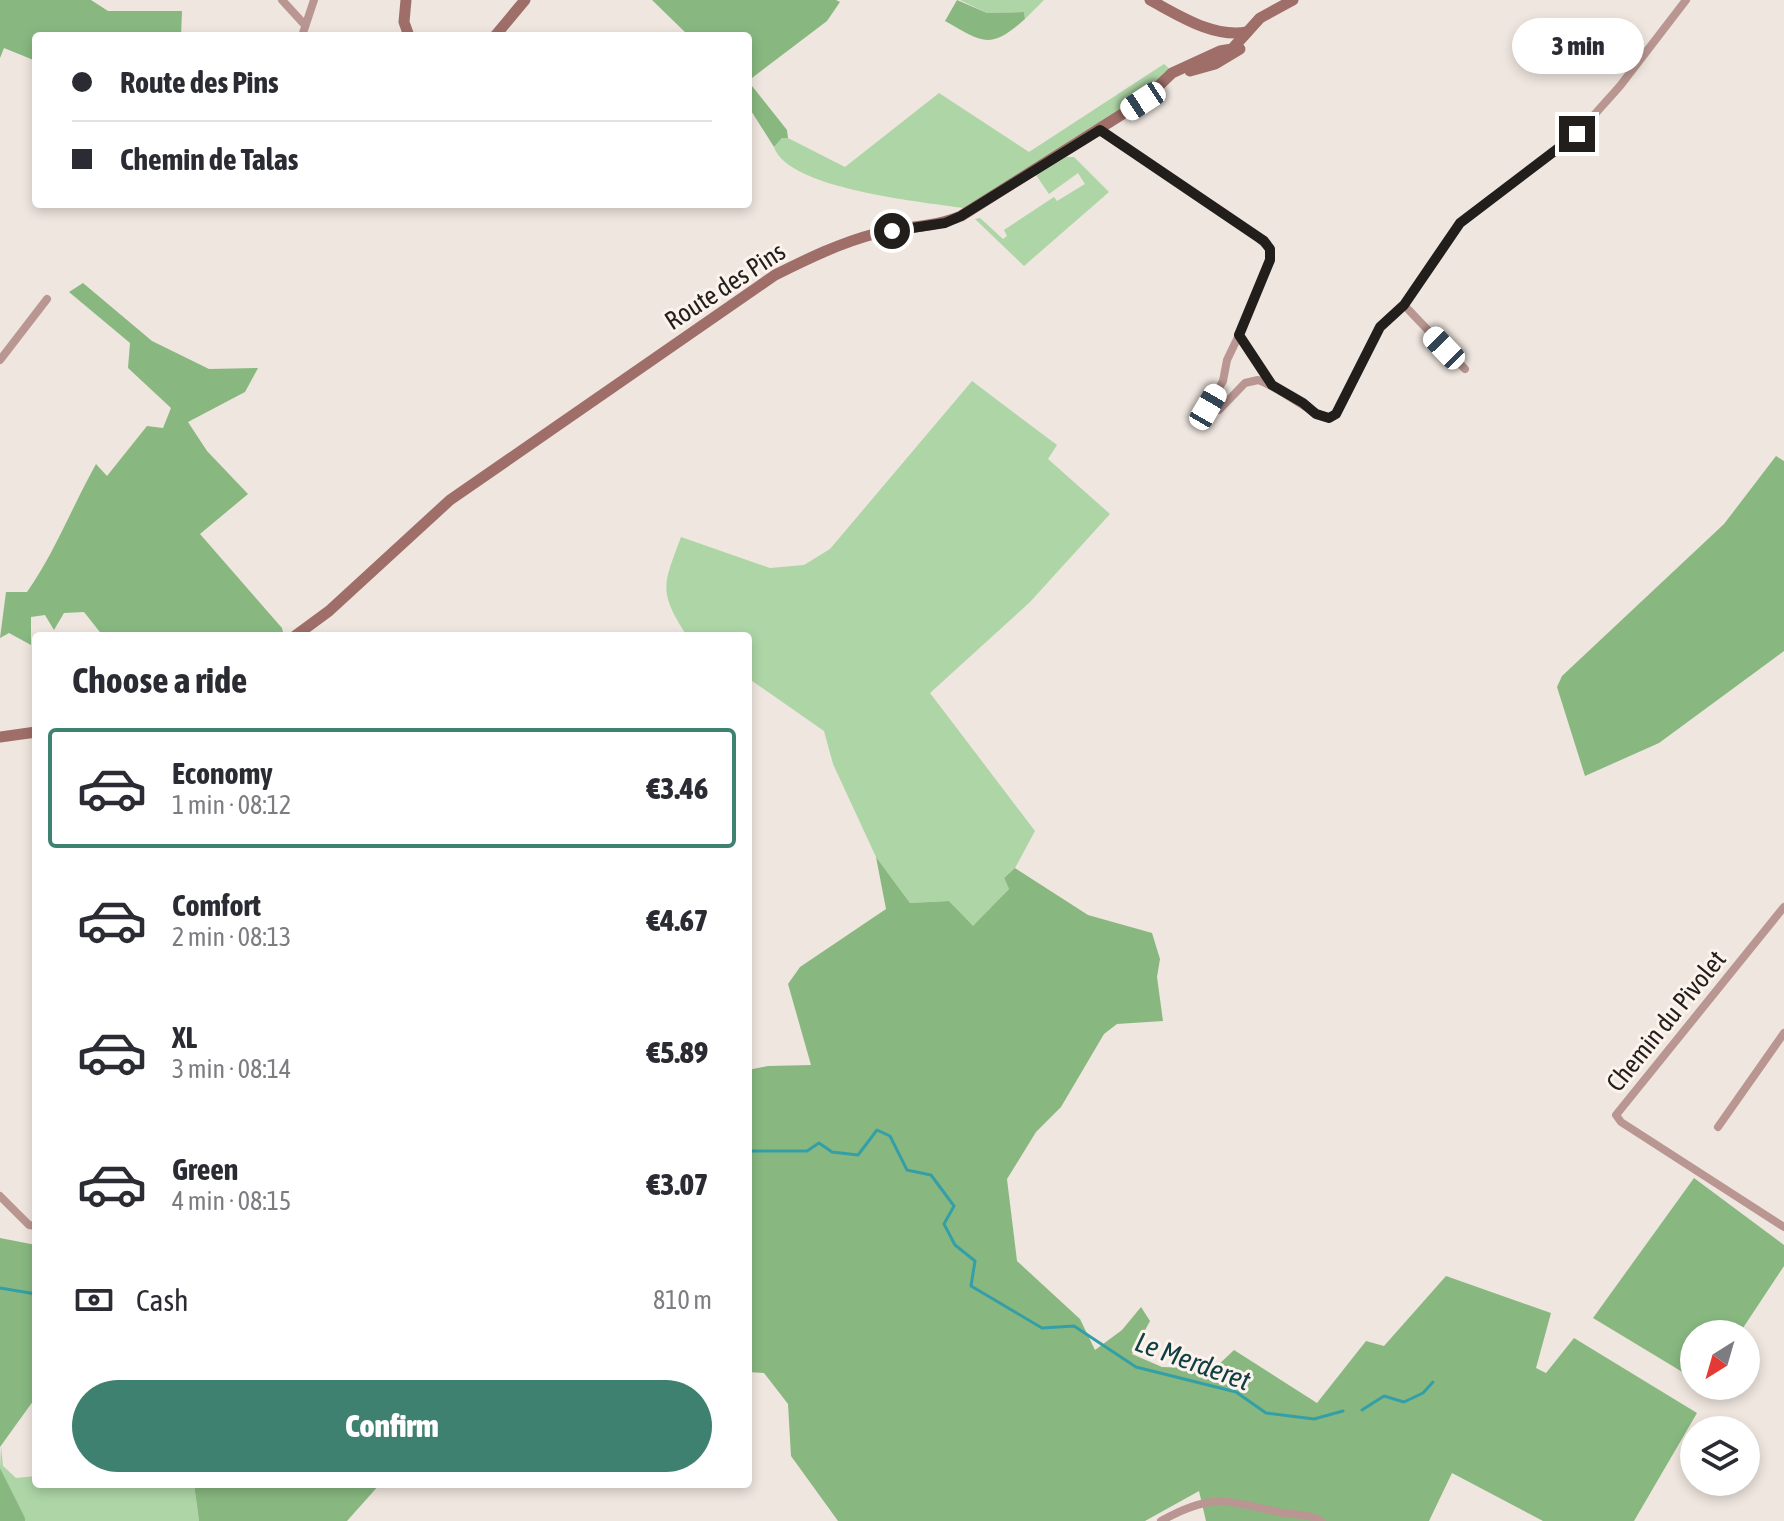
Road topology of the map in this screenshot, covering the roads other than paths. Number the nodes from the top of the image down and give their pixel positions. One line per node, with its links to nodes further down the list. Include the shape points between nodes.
1 (282, 0): 9 (street)
2 (314, 0): 9 (street)
3 (406, 0): 13 (street)
4 (1150, 0): 10 (street)
5 (1293, 0): 8 (street)
6 (1686, 0): 21 (street, via 1577,134 1460,223)
7 (523, 1): 14 (street)
8 (1273, 12): 11 (street); 16 (street, Route des Pins)
9 (304, 24): 12 (street)
10 (1193, 24): 15 (street); 18 (street)
11 (1248, 31): 15 (street); 17 (street)
12 (303, 32)
13 (408, 32)
14 (498, 32)
15 (1231, 35): 17 (street)
16 (1246, 45): 17 (street, Route des Pins); 18 (street, Route des Pins)
17 (1232, 49): 18 (street, Route des Pins)
18 (1217, 52): 19 (street, Route des Pins, via 1172,73)
19 (1100, 130): 22 (street, via 1270,249); 26 (street, Route des Pins, via 961,216 876,233 775,275 450,500)
20 (47, 299): 23 (street)
21 (1404, 305): 24 (street); 25 (street, via 1380,327 1336,414 1316,414)
22 (1239, 335): 25 (street); 25 (street, via 1208,407 1219,410 1245,383)
23 (0, 360)
24 (1465, 369)
25 (1272, 385)
26 (300, 632)
27 (32, 733): 28 (street)
28 (0, 737)
29 (1784, 907): 34 (street, Chemin du Pivolet, via 1616,1115)
30 (1784, 1033): 31 (street)
31 (1718, 1127)
32 (0, 1196): 33 (street)
33 (32, 1225)
34 (1784, 1227)
35 (1161, 1521): 36 (street, via 1217,1500)
36 (1321, 1521)

